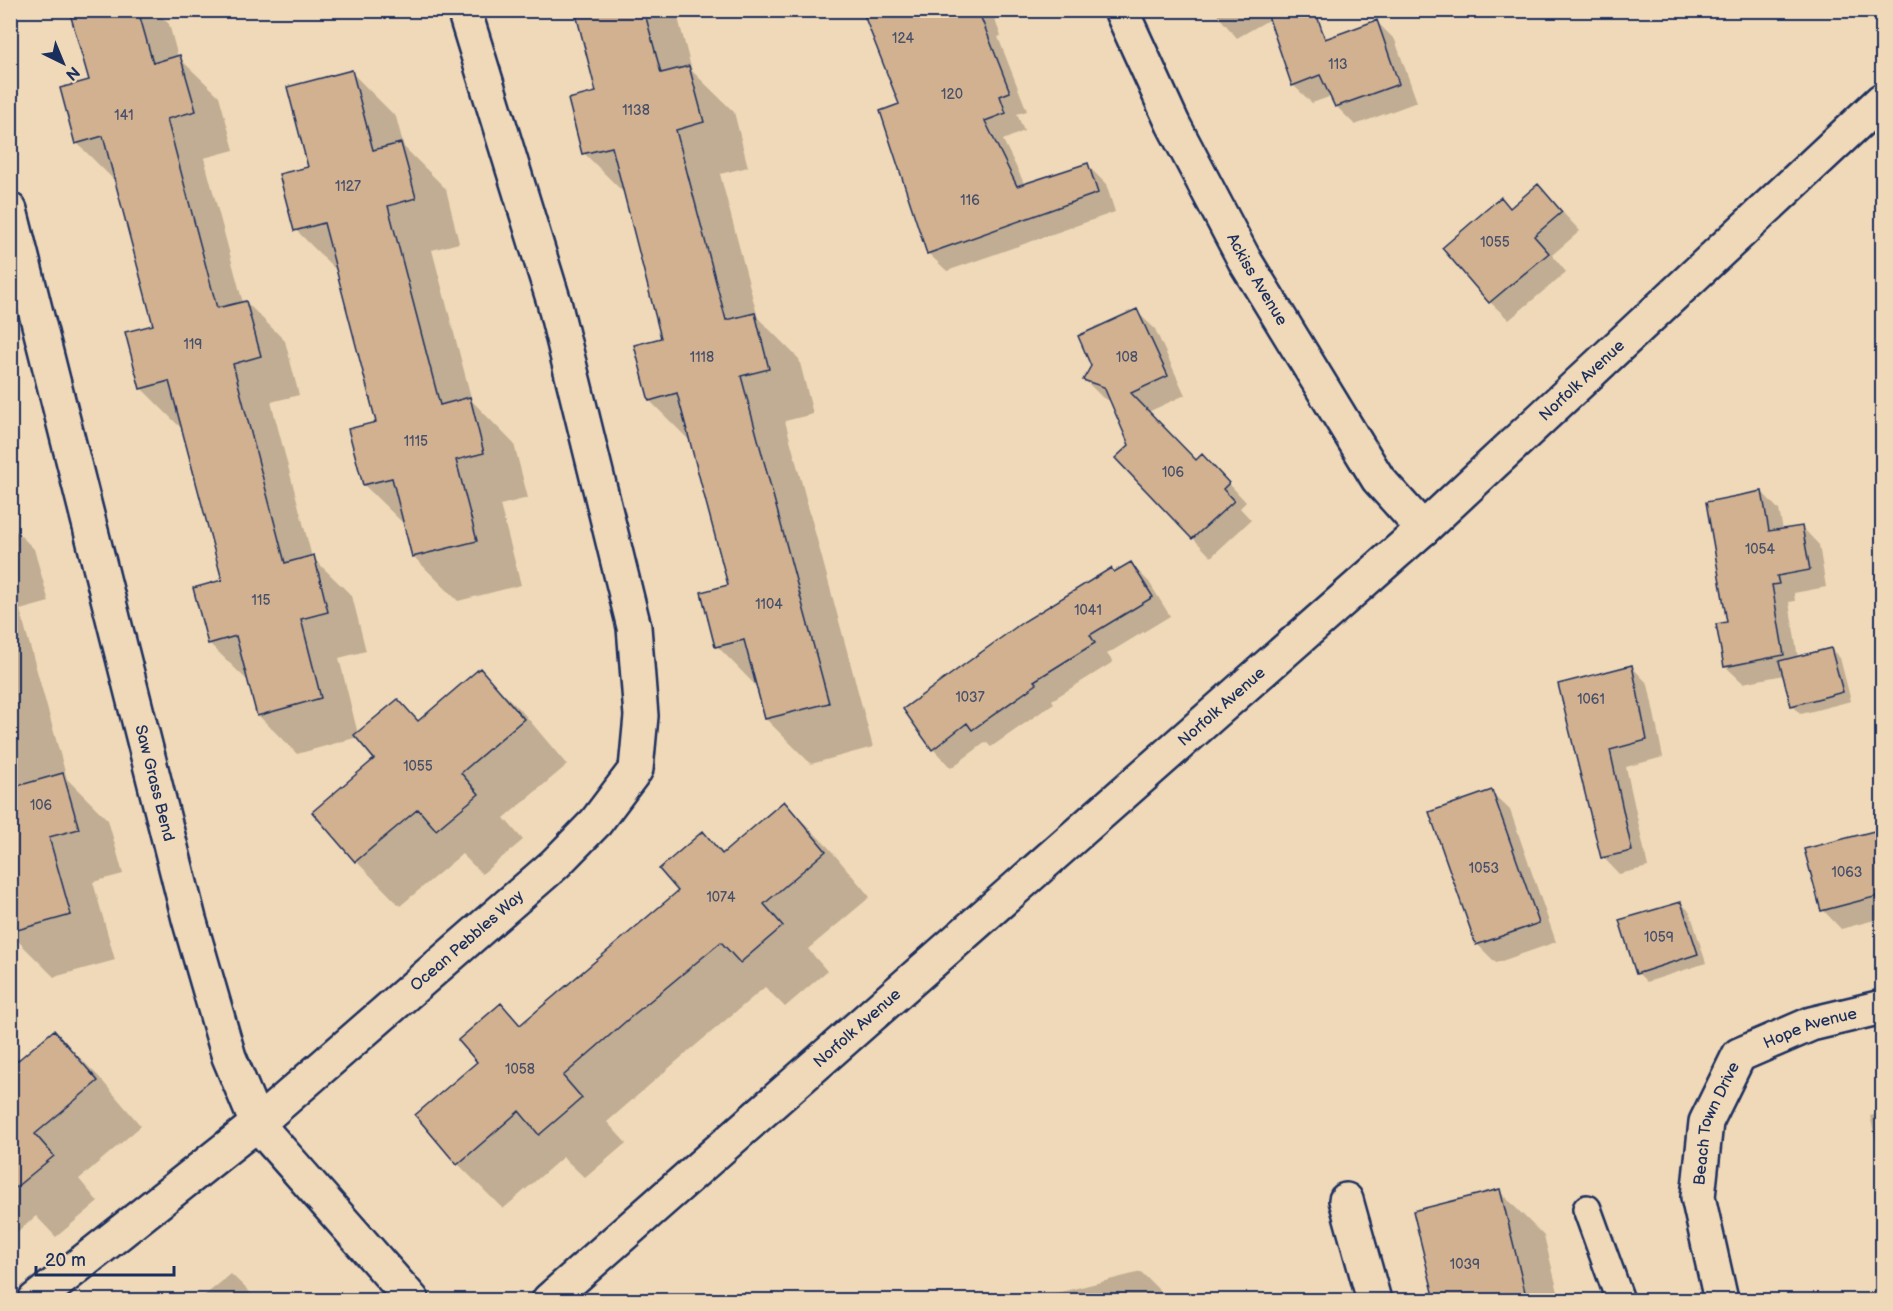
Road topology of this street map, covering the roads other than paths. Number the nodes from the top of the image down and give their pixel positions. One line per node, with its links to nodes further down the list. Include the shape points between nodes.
1 (464, 10): 8 (street, Ocean Pebbles Way, via 554,302 634,627 641,716 636,769 596,822 555,864)
2 (1121, 10): 5 (street, Ackiss Avenue, via 1173,124 1245,261 1378,480)
3 (1882, 100): 5 (street, Norfolk Avenue)
4 (10, 210): 8 (street, Saw Grass Bend, via 192,929 229,1056)
5 (1423, 529): 13 (street, Norfolk Avenue)
6 (1882, 1007): 7 (street, Hope Avenue, via 1810,1024)
7 (1739, 1055): 16 (street, Beach Town Drive, via 1706,1122 1698,1197)
8 (257, 1124): 11 (street, Ocean Pebbles Way); 12 (street, Saw Grass Bend)
9 (1346, 1200): 14 (street)
10 (1587, 1209): 15 (lane)
11 (34, 1300)
12 (412, 1300)
13 (549, 1300)
14 (1374, 1300)
15 (1620, 1300)
16 (1721, 1300)

